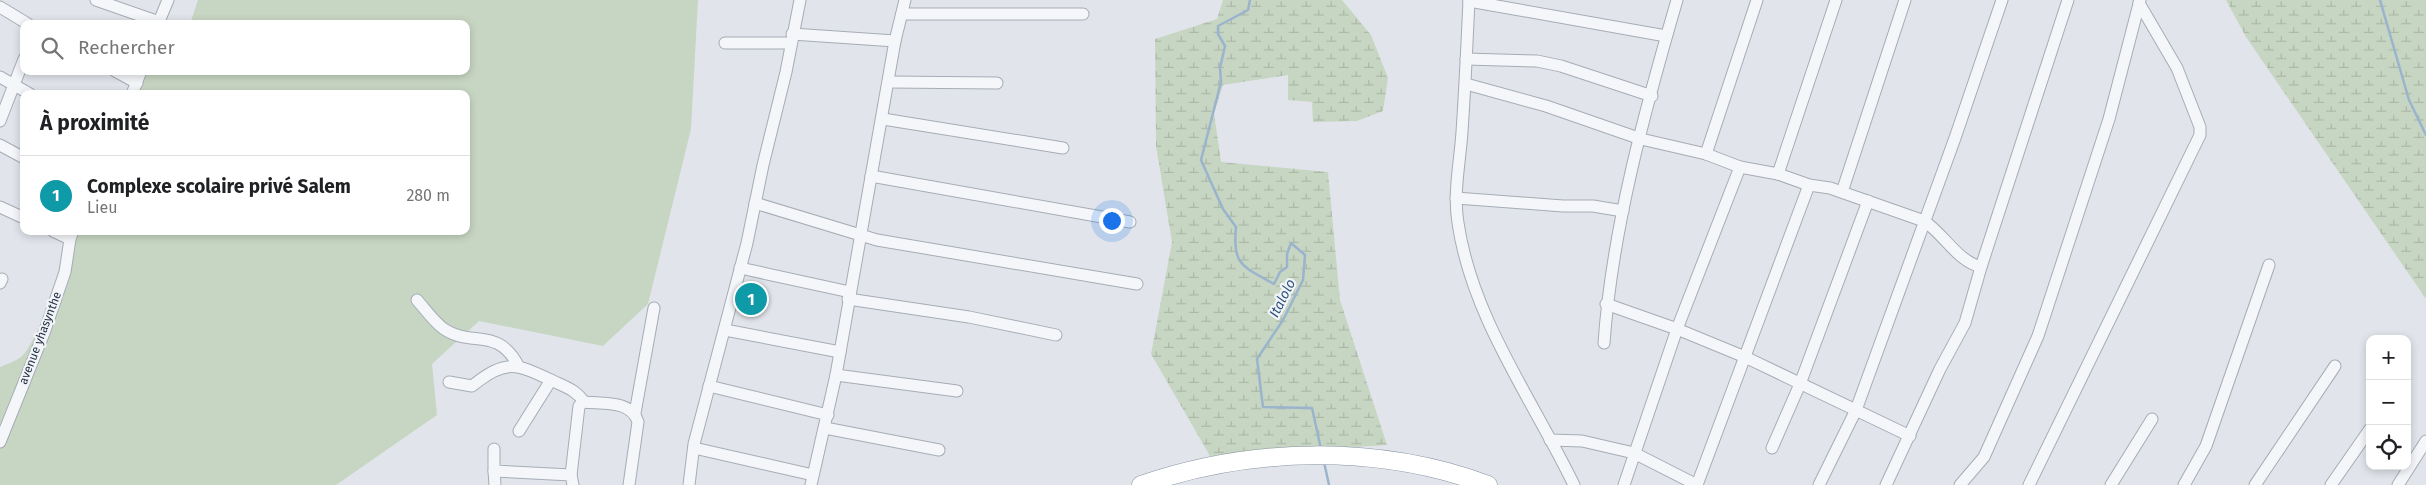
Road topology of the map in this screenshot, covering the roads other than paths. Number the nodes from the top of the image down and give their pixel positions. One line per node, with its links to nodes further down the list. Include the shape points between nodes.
1 (96, 0): 17 (street)
2 (168, 0): 18 (street)
3 (800, 0): 20 (street)
4 (905, 0): 14 (street)
5 (1469, 0): 19 (street); 23 (street)
6 (1677, 0): 19 (street)
7 (1758, 0): 40 (street)
8 (1836, 0): 43 (street)
9 (1905, 0): 46 (street)
10 (2002, 0): 53 (street)
11 (2068, 0): 58 (street)
12 (2139, 2): 109 (street, via 2109,119 2038,336 1984,457); 110 (street, via 2177,68 2200,127 2200,135)
13 (0, 7): 16 (street)
14 (902, 14): 15 (street); 21 (street)
15 (1083, 14)
16 (21, 20)
17 (151, 20)
18 (160, 20)
19 (1666, 36): 34 (street)
20 (792, 38): 21 (street); 22 (street); 49 (street)
21 (895, 42): 28 (street)
22 (725, 44)
23 (1466, 59): 31 (street); 34 (street, via 1537,61)
24 (20, 68): 30 (street)
25 (120, 75): 32 (street)
26 (140, 75): 32 (street)
27 (0, 77): 30 (street)
28 (889, 82): 29 (street); 35 (street)
29 (997, 83)
30 (13, 84): 33 (street); 36 (street)
31 (1466, 84): 37 (street, via 1546,106); 47 (street)
32 (135, 88)
33 (23, 90)
34 (1652, 96): 37 (street)
35 (883, 119): 39 (street); 44 (street)
36 (0, 122)
37 (1641, 139): 40 (street); 51 (street)
38 (0, 146): 41 (street)
39 (1063, 148)
40 (1706, 154): 42 (street)
41 (20, 156)
42 (1740, 167): 43 (street); 65 (street)
43 (1778, 174): 45 (street)
44 (871, 176): 54 (street); 56 (street)
45 (1809, 185): 46 (street); 70 (street)
46 (1842, 192): 48 (street)
47 (1456, 198): 51 (street, via 1593,206); 88 (street, via 1463,248 1481,302)
48 (1868, 201): 53 (street); 76 (street)
49 (755, 204): 56 (street); 59 (street)
50 (0, 207): 52 (street)
51 (1623, 212): 63 (street)
52 (20, 216)
53 (1924, 221): 58 (street, via 1970,264); 80 (street)
54 (1130, 222)
55 (72, 235): 90 (street, avenue yhasynthe, via 65,272 44,333)
56 (860, 236): 60 (street); 61 (street)
57 (2269, 265): 112 (street, via 2206,446)
58 (1980, 267): 87 (street, via 1965,323)
59 (740, 268): 61 (street); 66 (street)
60 (1137, 284)
61 (849, 295): 67 (street); 69 (street)
62 (417, 300): 72 (street, via 443,328 496,343 510,351)
63 (1606, 304): 65 (street); 68 (street)
64 (654, 308): 81 (street)
65 (1678, 329): 70 (street); 95 (street)
66 (725, 330): 69 (street); 77 (street)
67 (1056, 336)
68 (1604, 343)
69 (840, 352): 73 (street)
70 (1745, 357): 76 (street); 106 (street)
71 (2335, 366): 113 (street)
72 (519, 367): 74 (street); 75 (street, via 491,371 472,386)
73 (836, 375): 78 (street); 82 (street)
74 (551, 380): 79 (street, via 577,392); 85 (street)
75 (449, 382)
76 (1800, 384): 80 (street); 92 (street)
77 (709, 386): 82 (street); 91 (street)
78 (957, 391)
79 (584, 402): 81 (street, via 628,407); 97 (street, via 577,412)
80 (1856, 410): 87 (street); 107 (street)
81 (635, 413): 100 (street, via 638,422)
82 (828, 414): 84 (street)
83 (2152, 418): 111 (street)
84 (825, 428): 94 (street); 98 (street)
85 (519, 432)
86 (2366, 435): 114 (street)
87 (1910, 436): 108 (street)
88 (1550, 440): 95 (street, via 1589,443); 104 (street)
89 (2426, 441): 115 (street)
90 (0, 442)
91 (694, 448): 98 (street); 101 (street)
92 (1772, 448)
93 (494, 449): 96 (street)
94 (939, 450)
95 (1634, 453): 105 (street); 106 (street)
96 (494, 471): 97 (street); 99 (street)
97 (572, 480)
98 (812, 480)
99 (495, 485)
100 (629, 485)
101 (689, 485)
102 (1141, 485): 103 (highway, via 1230,462 1312,455 1416,464)
103 (1488, 485)
104 (1574, 485)
105 (1624, 485)
106 (1697, 485)
107 (1819, 485)
108 (1886, 485)
109 (1960, 485)
110 (2029, 485)
111 (2111, 485)
112 (2184, 485)
113 (2255, 485)
114 (2331, 485)
115 (2398, 485)

